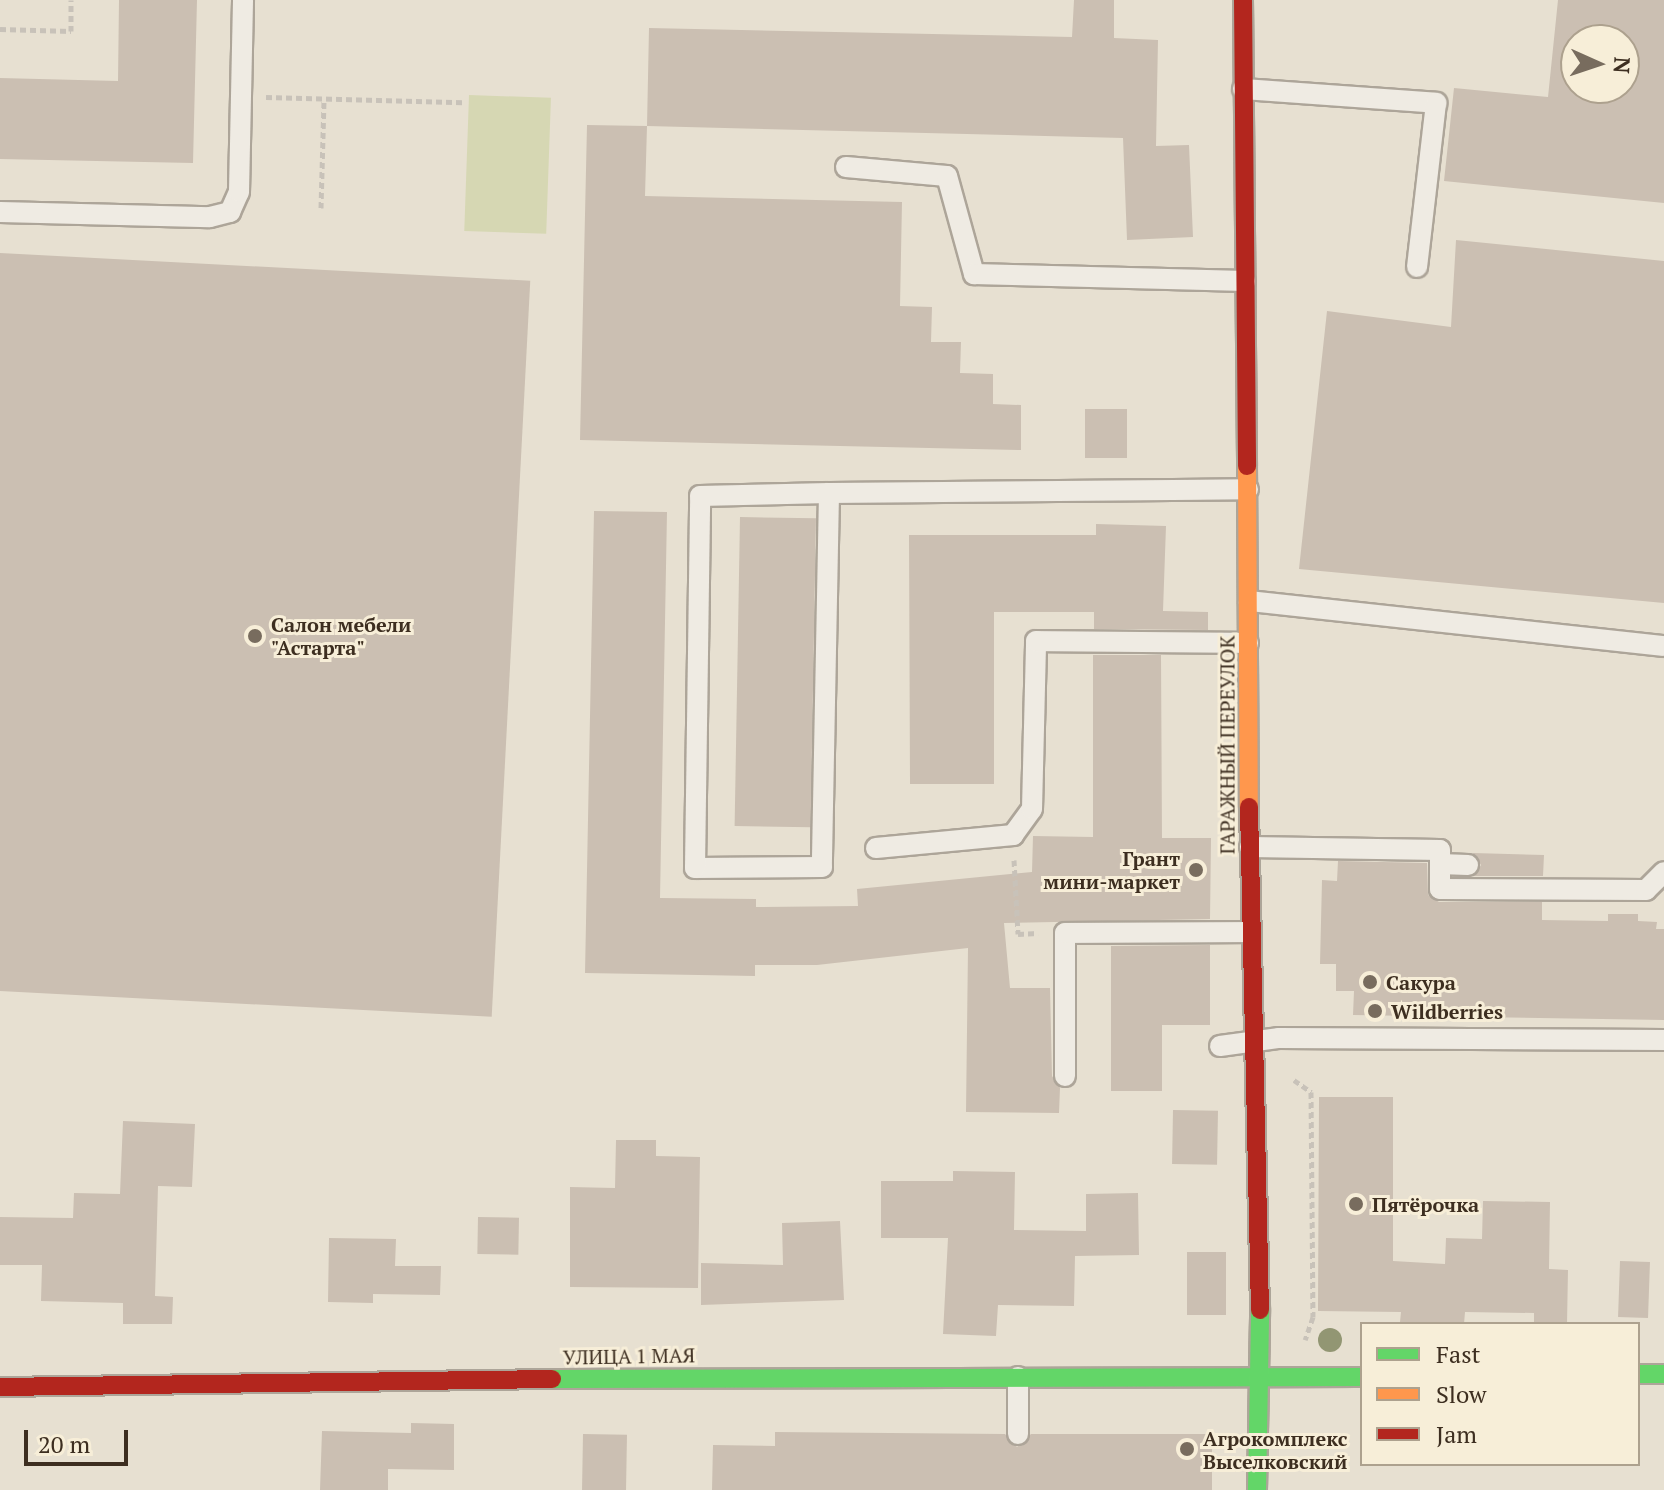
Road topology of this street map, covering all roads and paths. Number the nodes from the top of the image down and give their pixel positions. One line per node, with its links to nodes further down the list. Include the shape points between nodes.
1 (71, 0): 4 (path, via 71,31)
2 (243, 0): 6 (lane)
3 (1243, 0): 5 (main road, ГАРАЖНЫЙ ПЕРЕУЛОК)
4 (0, 29)
5 (1243, 89): 12 (lane, via 1436,103); 13 (main road, ГАРАЖНЫЙ ПЕРЕУЛОК)
6 (241, 97): 7 (path); 11 (lane, via 239,192 230,212 210,217)
7 (324, 99): 8 (path); 10 (path)
8 (463, 102)
9 (846, 167): 13 (lane, via 947,176 974,274)
10 (321, 208)
11 (0, 212)
12 (1417, 267)
13 (1245, 281): 14 (main road, ГАРАЖНЫЙ ПЕРЕУЛОК)
14 (1248, 489): 15 (lane); 16 (main road, ГАРАЖНЫЙ ПЕРЕУЛОК)
15 (829, 493): 15 (lane, via 822,867 695,868 700,496)
16 (1249, 601): 17 (main road, ГАРАЖНЫЙ ПЕРЕУЛОК); 18 (lane)
17 (1248, 643): 19 (lane, via 1036,641 1032,809); 20 (main road, ГАРАЖНЫЙ ПЕРЕУЛОК)
18 (1664, 646)
19 (1013, 835): 21 (lane); 26 (path, via 1018,934)
20 (1250, 847): 22 (lane, via 1440,850); 25 (main road, ГАРАЖНЫЙ ПЕРЕУЛОК)
21 (876, 848)
22 (1440, 864): 23 (lane); 24 (lane, via 1440,889 1646,890)
23 (1468, 865)
24 (1664, 872)
25 (1250, 932): 26 (lane); 28 (main road, ГАРАЖНЫЙ ПЕРЕУЛОК)
26 (1065, 933): 31 (lane)
27 (1279, 1038): 28 (lane); 29 (lane); 33 (path, via 1279,1070 1311,1092)
28 (1252, 1040): 30 (lane); 32 (main road, ГАРАЖНЫЙ ПЕРЕУЛОК)
29 (1664, 1040)
30 (1220, 1046)
31 (1065, 1076)
32 (1254, 1091): 38 (main road, via 1274,1353); 39 (main road, ГАРАЖНЫЙ ПЕРЕУЛОК)
33 (1309, 1328)
34 (1640, 1374): 35 (main road)
35 (1664, 1374)
36 (1018, 1377): 39 (main road, УЛИЦА 1 МАЯ); 40 (main road, УЛИЦА 1 МАЯ); 41 (lane)
37 (1360, 1377): 38 (main road, УЛИЦА 1 МАЯ)
38 (1284, 1378): 39 (main road, УЛИЦА 1 МАЯ)
39 (1259, 1379): 42 (main road, ГАРАЖНЫЙ ПЕРЕУЛОК)
40 (0, 1387)
41 (1018, 1434)
42 (1257, 1490)

